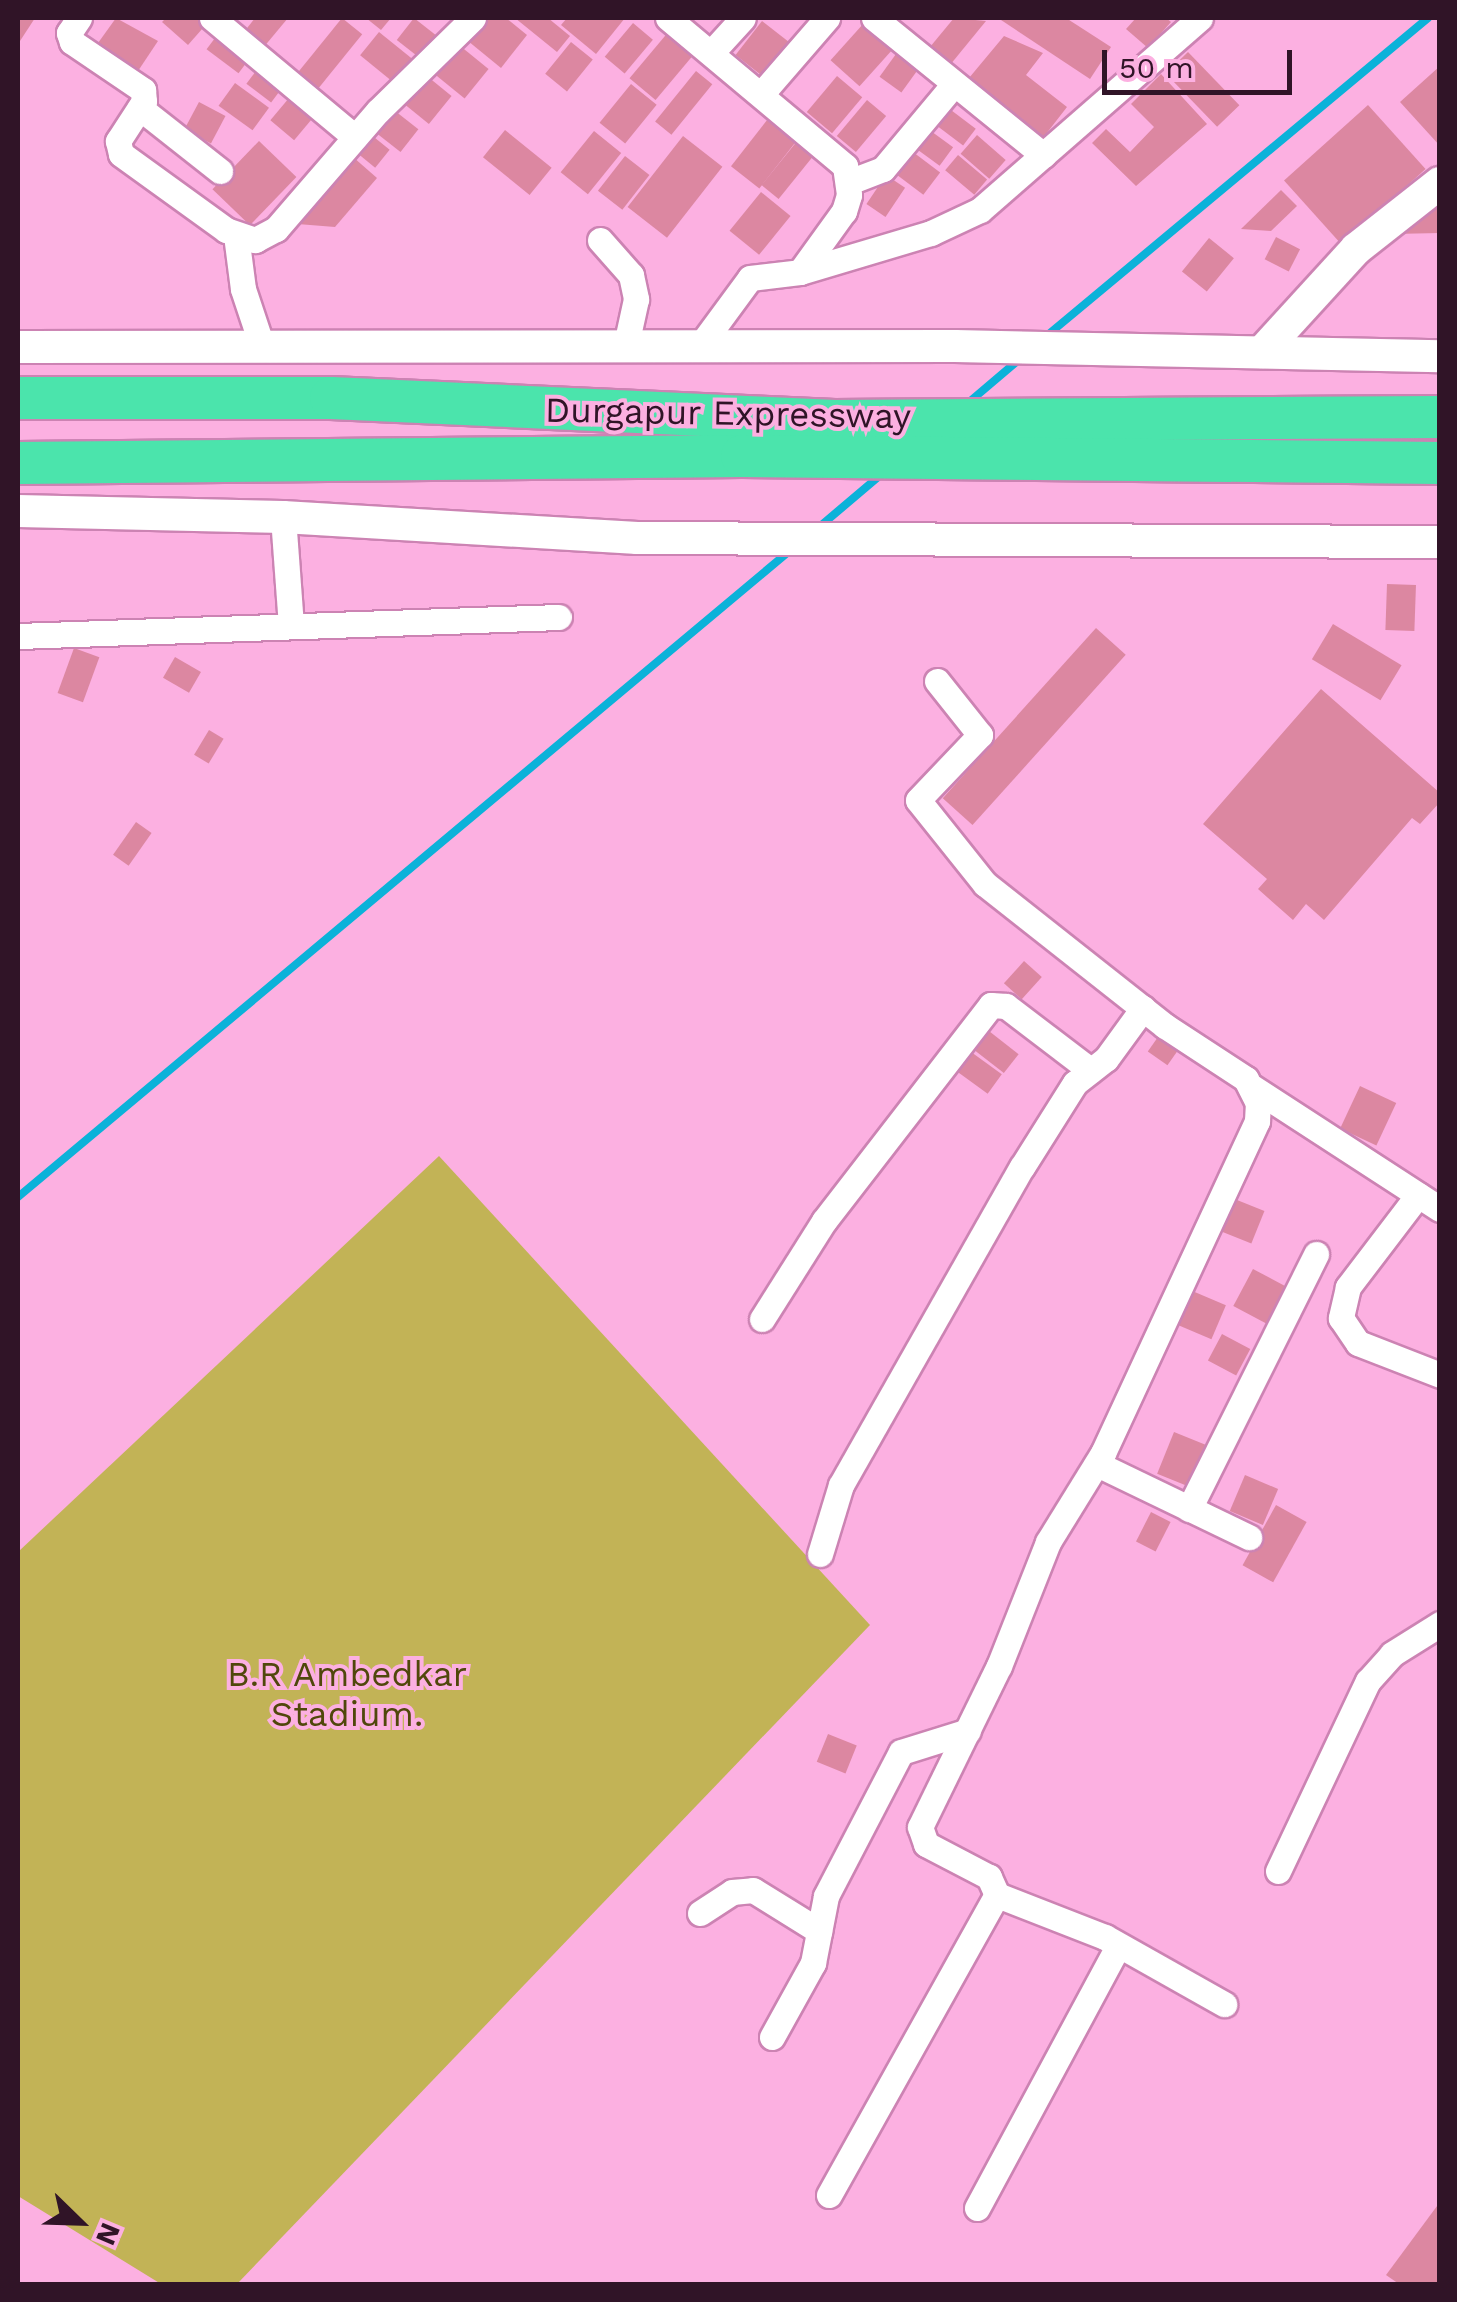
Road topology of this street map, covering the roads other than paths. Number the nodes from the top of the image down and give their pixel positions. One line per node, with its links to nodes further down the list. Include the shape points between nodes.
1 (79, 18): 12 (street, via 69,38 137,84 144,95)
2 (212, 18): 13 (street)
3 (668, 18): 9 (street)
4 (743, 18): 9 (street)
5 (827, 18): 11 (street)
6 (874, 18): 10 (street)
7 (1200, 18): 14 (street)
8 (467, 19): 13 (street)
9 (711, 52): 11 (street)
10 (954, 84): 14 (street); 16 (street, via 883,168)
11 (762, 92): 16 (street, via 834,152)
12 (140, 108): 15 (street); 18 (street, via 118,141 121,154)
13 (355, 138): 18 (street, via 271,233 255,240)
14 (1043, 155): 20 (street, via 964,219)
15 (220, 172)
16 (849, 182): 20 (street, via 844,211)
17 (1440, 183): 25 (street, via 1356,250)
18 (236, 235): 21 (street, via 243,289)
19 (600, 240): 22 (street, via 631,275 636,299)
20 (800, 272): 23 (street, via 744,282)
21 (261, 342): 22 (street); 24 (street, via 172,350)
22 (626, 346): 23 (street)
23 (700, 346): 25 (street)
24 (18, 347)
25 (1262, 352): 26 (street)
26 (1440, 356)
27 (18, 398): 28 (highway, Durgapur Expressway, via 331,398 834,420)
28 (1440, 417)
29 (18, 463): 30 (highway, Durgapur Expressway)
30 (1440, 463)
31 (18, 510): 32 (street)
32 (283, 517): 33 (street, via 441,531); 35 (street)
33 (1440, 542)
34 (559, 618): 35 (street)
35 (291, 625): 36 (street)
36 (18, 636)
37 (937, 681): 38 (street, via 980,736 918,800 968,870)
38 (1143, 1008): 39 (street, via 1118,1046); 40 (street)
39 (1090, 1070): 43 (street, via 1006,1006 991,1005 824,1221); 48 (street, via 1061,1103 896,1382 841,1486)
40 (1252, 1086): 41 (street); 45 (street, via 1257,1121)
41 (1429, 1202): 44 (street, via 1348,1288 1341,1318 1358,1343)
42 (1316, 1254): 46 (street)
43 (762, 1319)
44 (1440, 1375)
45 (1097, 1464): 46 (street); 50 (street, via 1048,1542)
46 (1189, 1509): 47 (street)
47 (1249, 1537)
48 (820, 1554)
49 (1440, 1624): 51 (street, via 1392,1654 1368,1681)
50 (968, 1730): 52 (street, via 920,1836 989,1877); 54 (street, via 901,1752 826,1896)
51 (1278, 1871)
52 (997, 1895): 55 (street); 58 (street)
53 (700, 1913): 54 (street, via 732,1892 753,1890)
54 (818, 1930): 57 (street, via 812,1963)
55 (1118, 1946): 56 (street); 59 (street)
56 (1224, 2004)
57 (772, 2037)
58 (829, 2195)
59 (978, 2208)

